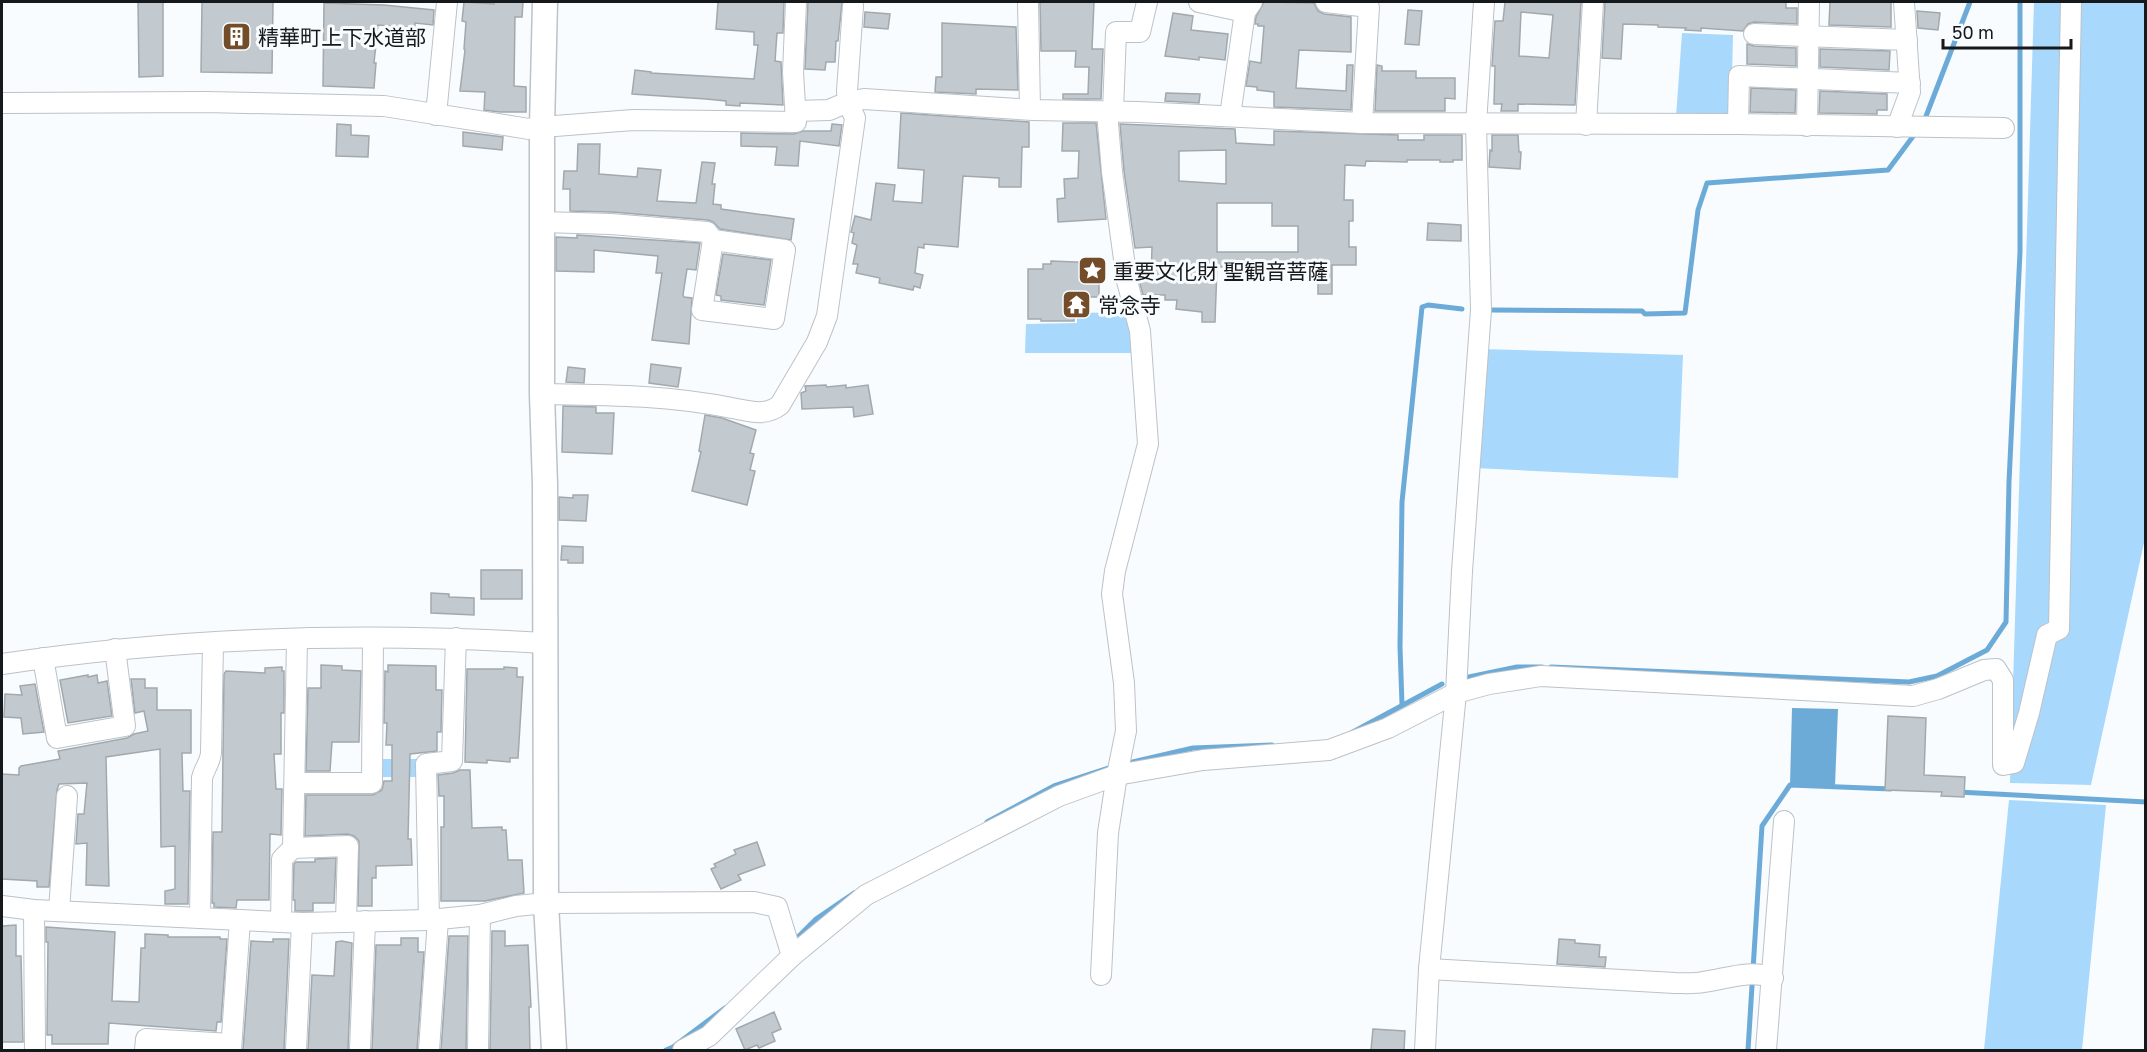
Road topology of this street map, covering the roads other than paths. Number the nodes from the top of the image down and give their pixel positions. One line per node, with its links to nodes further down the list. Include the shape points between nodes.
1 (447, 2): 25 (street)
2 (545, 2): 32 (street)
3 (796, 2): 23 (street)
4 (1028, 2): 22 (street)
5 (1147, 2): 24 (street, via 1140,32 1116,32)
6 (1199, 2): 14 (street)
7 (1326, 2): 27 (street, via 1369,7)
8 (1484, 2): 28 (street)
9 (1593, 2): 30 (street)
10 (1809, 2): 16 (street)
11 (1905, 2): 17 (street)
12 (2071, 2): 46 (street, via 2059,629 2047,635 2014,763 2002,765 2003,680 1996,669 1913,696 1541,676)
13 (853, 6): 20 (street)
14 (1248, 7): 26 (street)
15 (1754, 34): 16 (street)
16 (1809, 36): 17 (street); 18 (street)
17 (1907, 40): 19 (street)
18 (1808, 80): 19 (street); 29 (street, via 1740,76); 31 (street)
19 (1910, 83): 33 (street)
20 (848, 102): 22 (street, via 864,99); 23 (street, via 829,110); 37 (street, via 855,118 827,316 817,342 780,405 762,413 646,396)
21 (2, 103): 25 (street, via 298,103 384,106)
22 (1030, 109): 24 (street)
23 (796, 111): 32 (street, via 796,122 633,120)
24 (1110, 111): 26 (street); 47 (street, via 1112,172 1127,281 1140,331 1148,444 1112,594 1126,731)
25 (436, 115): 32 (street, via 529,129)
26 (1230, 116): 27 (street)
27 (1362, 123): 28 (street)
28 (1476, 124): 30 (street); 46 (street, via 1481,310)
29 (1738, 124): 30 (street); 31 (street)
30 (1586, 125)
31 (1807, 126): 33 (street)
32 (542, 127): 35 (street)
33 (1897, 128): 34 (street)
34 (2004, 128)
35 (542, 222): 36 (street, via 708,232); 37 (street)
36 (713, 240): 36 (street, via 702,310 774,319 785,250)
37 (542, 394): 42 (street)
38 (373, 638): 39 (street); 40 (street); 48 (street, via 372,783)
39 (456, 638): 42 (street); 58 (street, via 452,761 426,764)
40 (297, 640): 41 (street); 48 (street)
41 (213, 643): 43 (street); 57 (street, via 212,753 202,778)
42 (544, 643): 52 (street)
43 (115, 649): 44 (street); 44 (street, via 125,726 57,738)
44 (43, 658): 45 (street)
45 (2, 664)
46 (1456, 693): 47 (street, via 1388,728 1329,750 1203,760); 64 (street)
47 (1117, 775): 63 (street, via 1059,796 866,895); 65 (street, via 1108,833)
48 (295, 783): 51 (street)
49 (67, 796): 55 (street)
50 (1784, 821): 66 (street)
51 (293, 848): 60 (street, via 282,859); 61 (street, via 348,846)
52 (546, 903): 56 (street); 63 (street, via 754,902 777,907); 74 (street)
53 (2, 906): 54 (street)
54 (34, 910): 55 (street); 68 (street)
55 (59, 911): 57 (street)
56 (480, 915): 58 (street); 73 (street)
57 (200, 918): 59 (street)
58 (434, 919): 61 (street); 72 (street)
59 (240, 920): 60 (street); 67 (street)
60 (281, 922): 62 (street)
61 (356, 922): 62 (street); 71 (street)
62 (302, 923): 70 (street)
63 (792, 956): 75 (street, via 709,1036)
64 (1430, 969): 66 (street, via 1675,983 1763,974); 76 (street)
65 (1101, 975)
66 (1773, 978): 77 (street)
67 (231, 1047): 69 (street, via 146,1039)
68 (35, 1050)
69 (145, 1050)
70 (296, 1050)
71 (360, 1050)
72 (429, 1050)
73 (478, 1050)
74 (554, 1050)
75 (683, 1050)
76 (1425, 1050)
77 (1766, 1050)

